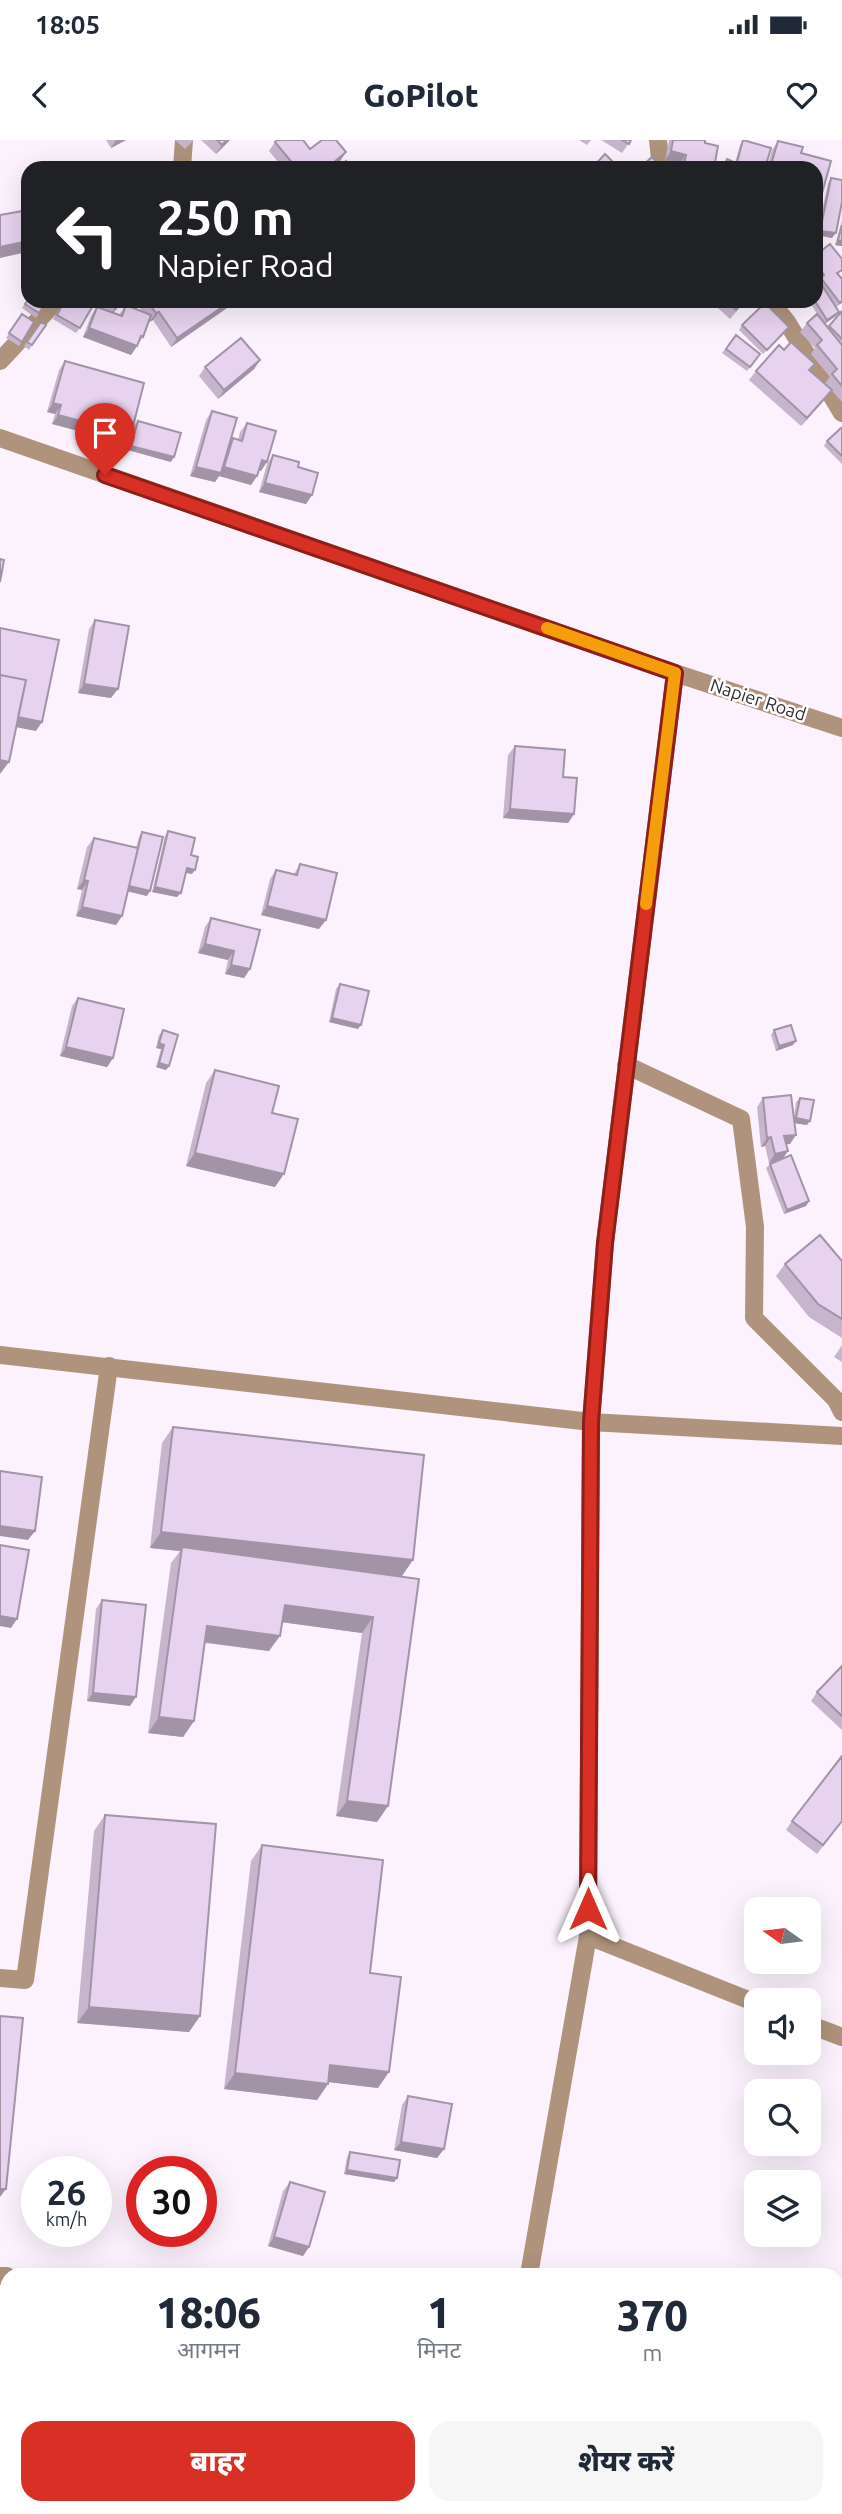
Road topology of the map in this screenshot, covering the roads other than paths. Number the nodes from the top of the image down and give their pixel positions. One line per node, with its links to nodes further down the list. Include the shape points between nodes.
1 (184, 140): 3 (street)
2 (658, 140): 4 (street)
3 (182, 161)
4 (660, 161)
5 (49, 308): 7 (street)
6 (776, 308): 8 (street)
7 (0, 361)
8 (842, 413)
9 (0, 438): 10 (street, Napier Road)
10 (675, 673): 11 (street, Napier Road); 12 (street)
11 (842, 728)
12 (626, 1065): 15 (street, via 741,1119 755,1227 754,1318); 16 (street, via 605,1243)
13 (0, 1355): 14 (street)
14 (109, 1366): 16 (street); 19 (street, via 24,1980)
15 (842, 1412)
16 (591, 1422): 17 (street); 18 (street)
17 (842, 1436)
18 (587, 1936): 20 (street); 23 (street)
19 (0, 1978)
20 (744, 1998)
21 (821, 2029): 22 (street)
22 (842, 2038)
23 (530, 2268)

